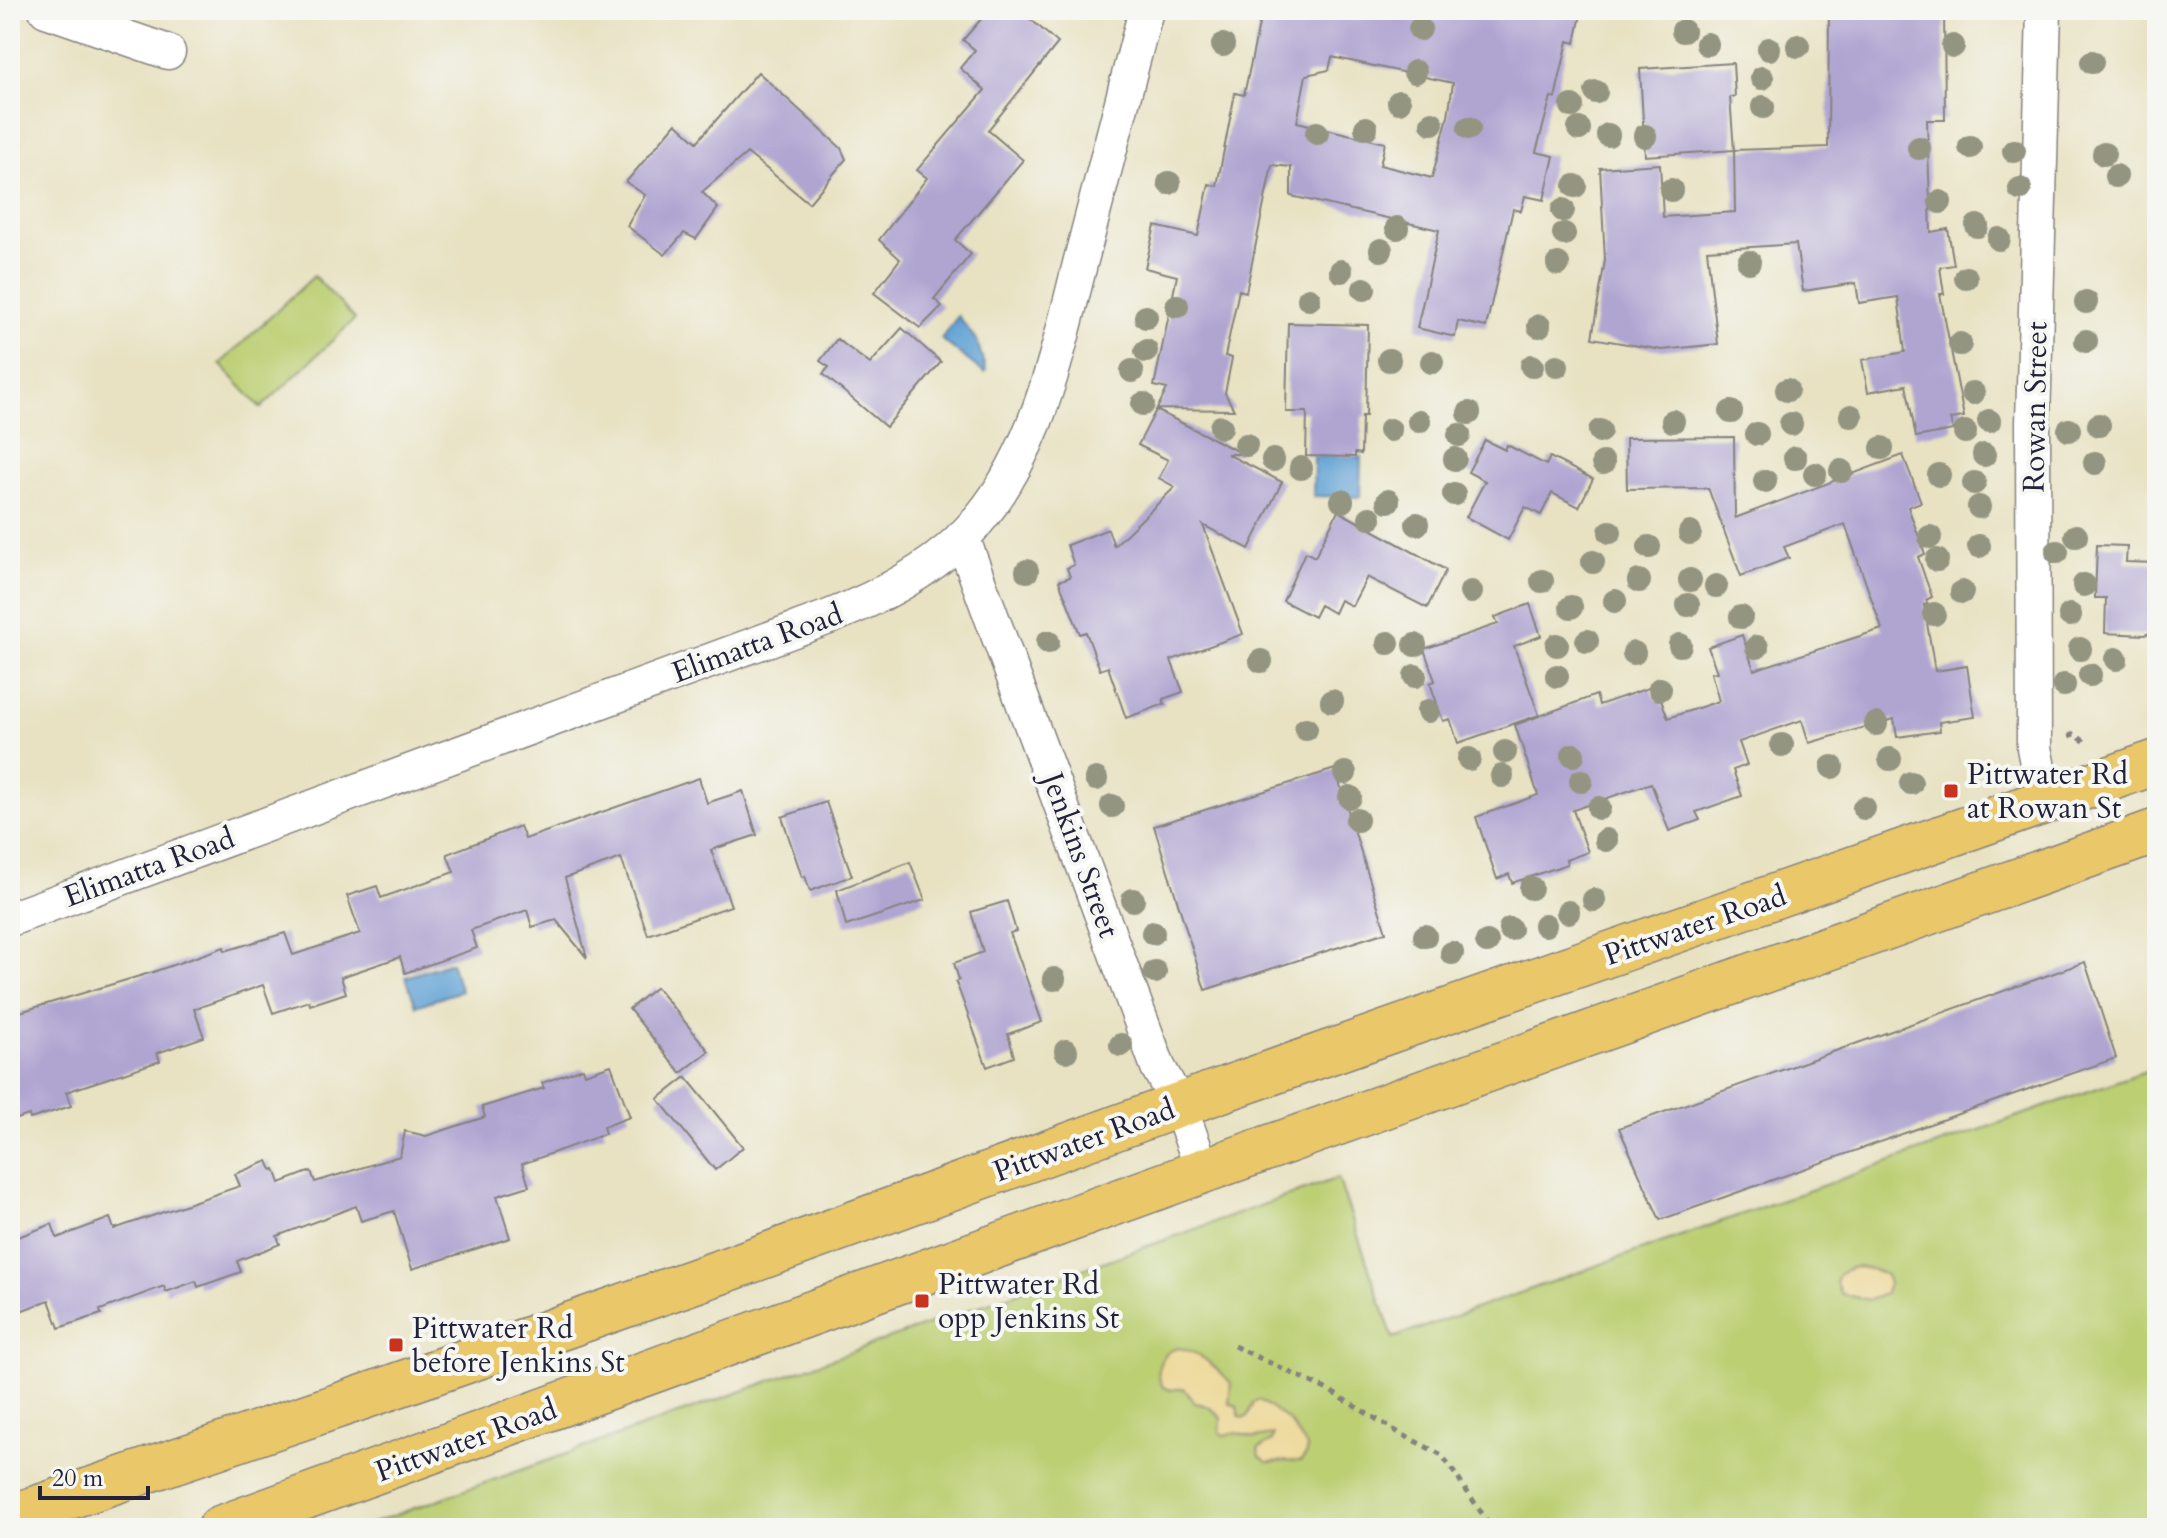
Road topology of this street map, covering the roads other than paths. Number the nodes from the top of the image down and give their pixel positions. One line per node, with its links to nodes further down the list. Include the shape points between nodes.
1 (46, 10): 4 (street)
2 (1146, 10): 5 (street, Elimatta Road, via 1041,407 1003,483)
3 (2044, 10): 7 (street, Rowan Street, via 2033,452 2034,748)
4 (168, 52)
5 (962, 537): 9 (street, Elimatta Road, via 878,598); 10 (street, Jenkins Street, via 1158,1067)
6 (2157, 762): 7 (highway, Pittwater Road)
7 (2045, 802): 10 (highway, Pittwater Road)
8 (2157, 831): 11 (highway, Pittwater Road)
9 (10, 919)
10 (1179, 1105): 11 (street, Jenkins Street); 12 (highway, Pittwater Road, via 738,1266)
11 (1203, 1171): 13 (highway, Pittwater Road)
12 (10, 1517)
13 (220, 1528)

